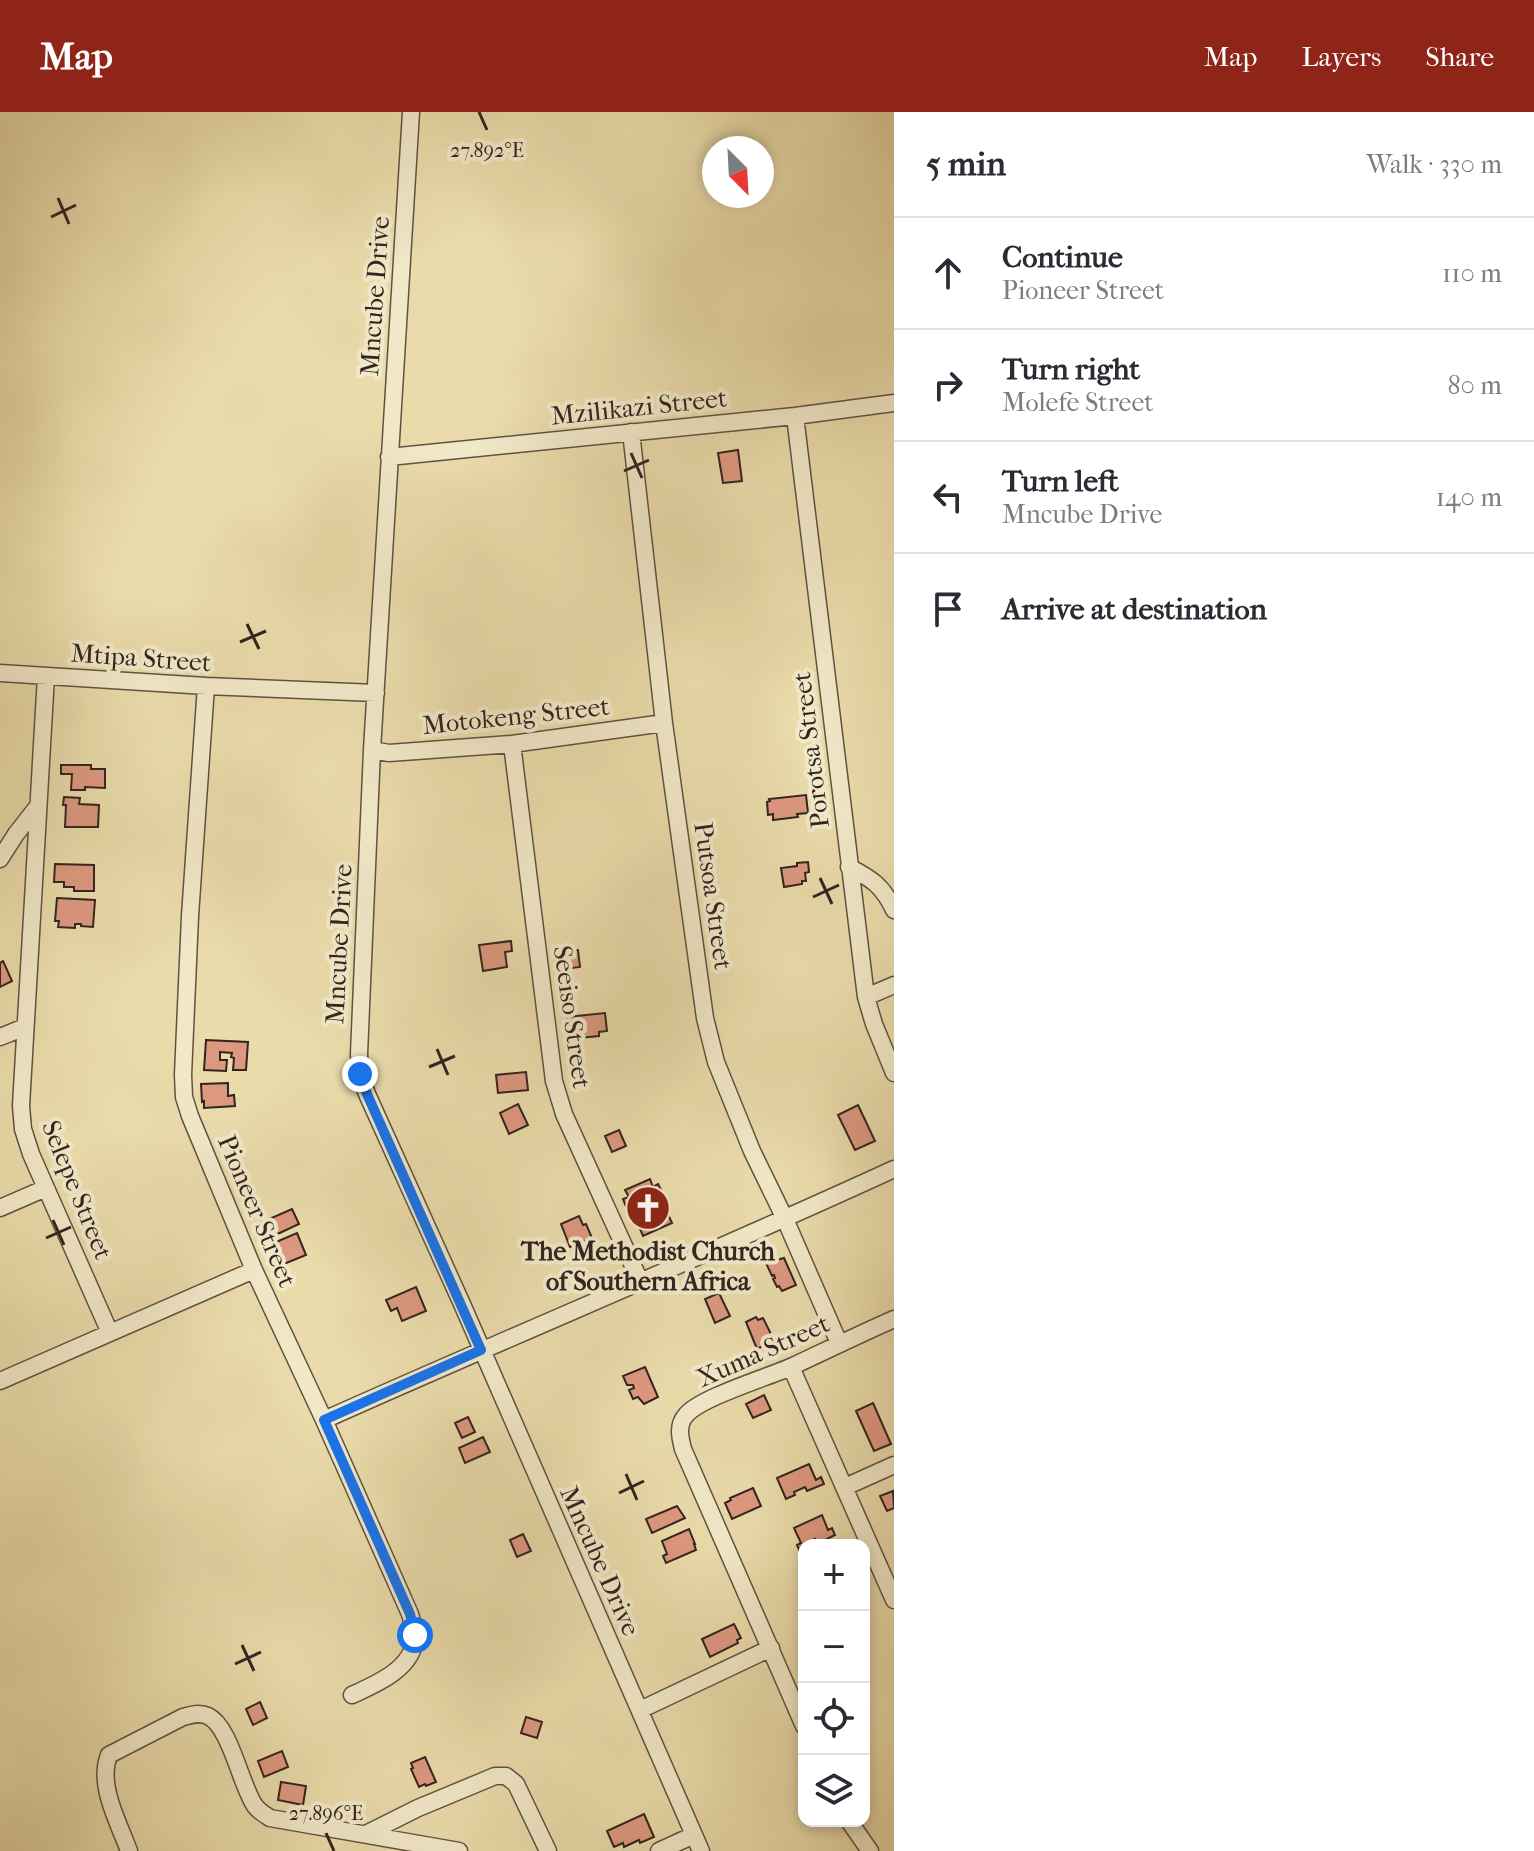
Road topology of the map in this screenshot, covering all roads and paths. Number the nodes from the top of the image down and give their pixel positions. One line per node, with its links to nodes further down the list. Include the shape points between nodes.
1 (411, 112): 5 (street, Mncube Drive)
2 (894, 403): 3 (street, Mzilikazi Street)
3 (795, 416): 4 (street, Mzilikazi Street); 15 (street, Porotsa Street)
4 (631, 432): 5 (street, Mzilikazi Street); 10 (street, Putsoa Street)
5 (389, 457): 9 (street, Mncube Drive)
6 (0, 673): 7 (street, Mtipa Street)
7 (46, 676): 8 (street, Mtipa Street); 13 (street, Selepe Street)
8 (206, 686): 9 (street, Mtipa Street); 26 (street, Pioneer Street, via 184,1097)
9 (376, 693): 12 (street, Mncube Drive)
10 (664, 723): 11 (street, Motokeng Street); 25 (street, Putsoa Street, via 705,1018 716,1062)
11 (512, 744): 12 (street, Motokeng Street); 27 (street, Seeiso Street, via 554,1081)
12 (372, 750): 31 (street, Mncube Drive, via 360,1074)
13 (38, 806): 14 (street); 19 (street, Selepe Street)
14 (0, 859)
15 (849, 867): 16 (street, via 873,880); 18 (street, Porotsa Street)
16 (894, 910)
17 (894, 985): 18 (street)
18 (866, 997): 21 (street, Porotsa Street)
19 (25, 1027): 20 (street); 23 (street, Selepe Street, via 23,1129)
20 (0, 1037)
21 (894, 1073)
22 (894, 1169): 25 (street)
23 (46, 1188): 24 (street); 29 (street, Selepe Street)
24 (0, 1208)
25 (785, 1219): 27 (street); 30 (street, Putsoa Street)
26 (254, 1270): 29 (street); 34 (street, Pioneer Street)
27 (640, 1281): 31 (street)
28 (894, 1319): 30 (street, Xuma Street)
29 (110, 1333): 33 (street)
30 (839, 1343): 32 (street, Xuma Street)
31 (481, 1350): 34 (street); 40 (street, Mncube Drive)
32 (791, 1367): 36 (street); 38 (street, Xuma Street, via 706,1401 685,1416 679,1433)
33 (0, 1381)
34 (324, 1420): 39 (street, Pioneer Street, via 415,1635 402,1666)
35 (894, 1465): 36 (street)
36 (845, 1487): 37 (street)
37 (894, 1600)
38 (771, 1648): 40 (street); 41 (street)
39 (352, 1695)
40 (640, 1710): 44 (street, Mncube Drive)
41 (798, 1712)
42 (853, 1827): 49 (street)
43 (366, 1834): 45 (street, via 270,1818 255,1807 224,1734 206,1715 195,1714 109,1755 108,1793); 46 (street); 47 (street, via 495,1776 506,1776 516,1784)
44 (698, 1843): 48 (street)
45 (129, 1851)
46 (459, 1851)
47 (548, 1851)
48 (659, 1851)
49 (870, 1851)

